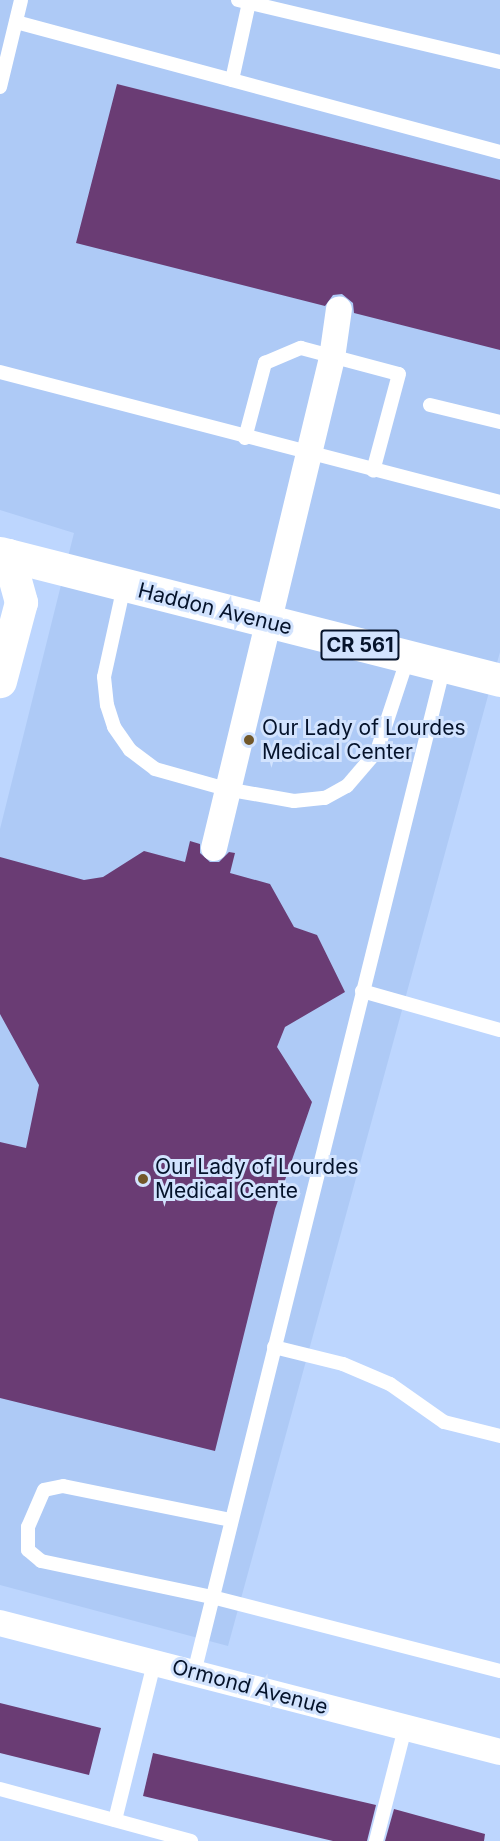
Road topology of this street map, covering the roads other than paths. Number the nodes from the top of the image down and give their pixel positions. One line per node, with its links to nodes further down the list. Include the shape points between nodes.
1 (21, 0): 3 (lane)
2 (244, 2): 4 (lane); 5 (lane)
3 (16, 22): 5 (lane); 6 (lane)
4 (500, 62)
5 (232, 80): 7 (lane)
6 (0, 87)
7 (500, 152)
8 (339, 309): 9 (street)
9 (332, 358): 13 (lane, via 301,348 266,363); 14 (street); 15 (lane, via 399,374)
10 (0, 372): 13 (lane)
11 (430, 405): 12 (lane)
12 (500, 422)
13 (245, 438): 14 (lane)
14 (309, 455): 15 (lane); 19 (street)
15 (372, 471): 16 (lane)
16 (500, 502)
17 (3, 557): 18 (main road, Haddon Avenue / CR 561); 23 (main road, via 21,602)
18 (124, 586): 19 (main road, Haddon Avenue / CR 561); 24 (lane, via 104,677 114,727 130,750 155,769)
19 (266, 621): 20 (main road, Haddon Avenue / CR 561); 24 (street)
20 (408, 657): 21 (main road, Haddon Avenue / CR 561); 24 (lane, via 377,751 347,786 325,798 294,801)
21 (444, 666): 22 (main road, Haddon Avenue / CR 561); 26 (lane)
22 (500, 680)
23 (0, 681)
24 (226, 789): 25 (street)
25 (214, 848)
26 (363, 991): 27 (lane); 28 (lane)
27 (500, 1030)
28 (274, 1347): 29 (lane, via 343,1364 390,1384 444,1422); 30 (lane)
29 (500, 1436)
30 (231, 1520): 31 (lane); 31 (lane, via 63,1486 44,1491 28,1527 28,1550 40,1561)
31 (212, 1597): 34 (lane); 35 (lane)
32 (0, 1623): 33 (street, Ormond Avenue)
33 (154, 1663): 35 (street, Ormond Avenue); 39 (lane)
34 (500, 1671)
35 (194, 1673): 36 (street, Ormond Avenue)
36 (405, 1728): 37 (street, Ormond Avenue); 41 (lane)
37 (500, 1752)
38 (0, 1789): 39 (lane)
39 (115, 1820): 40 (lane)
40 (191, 1841)
41 (376, 1841)

